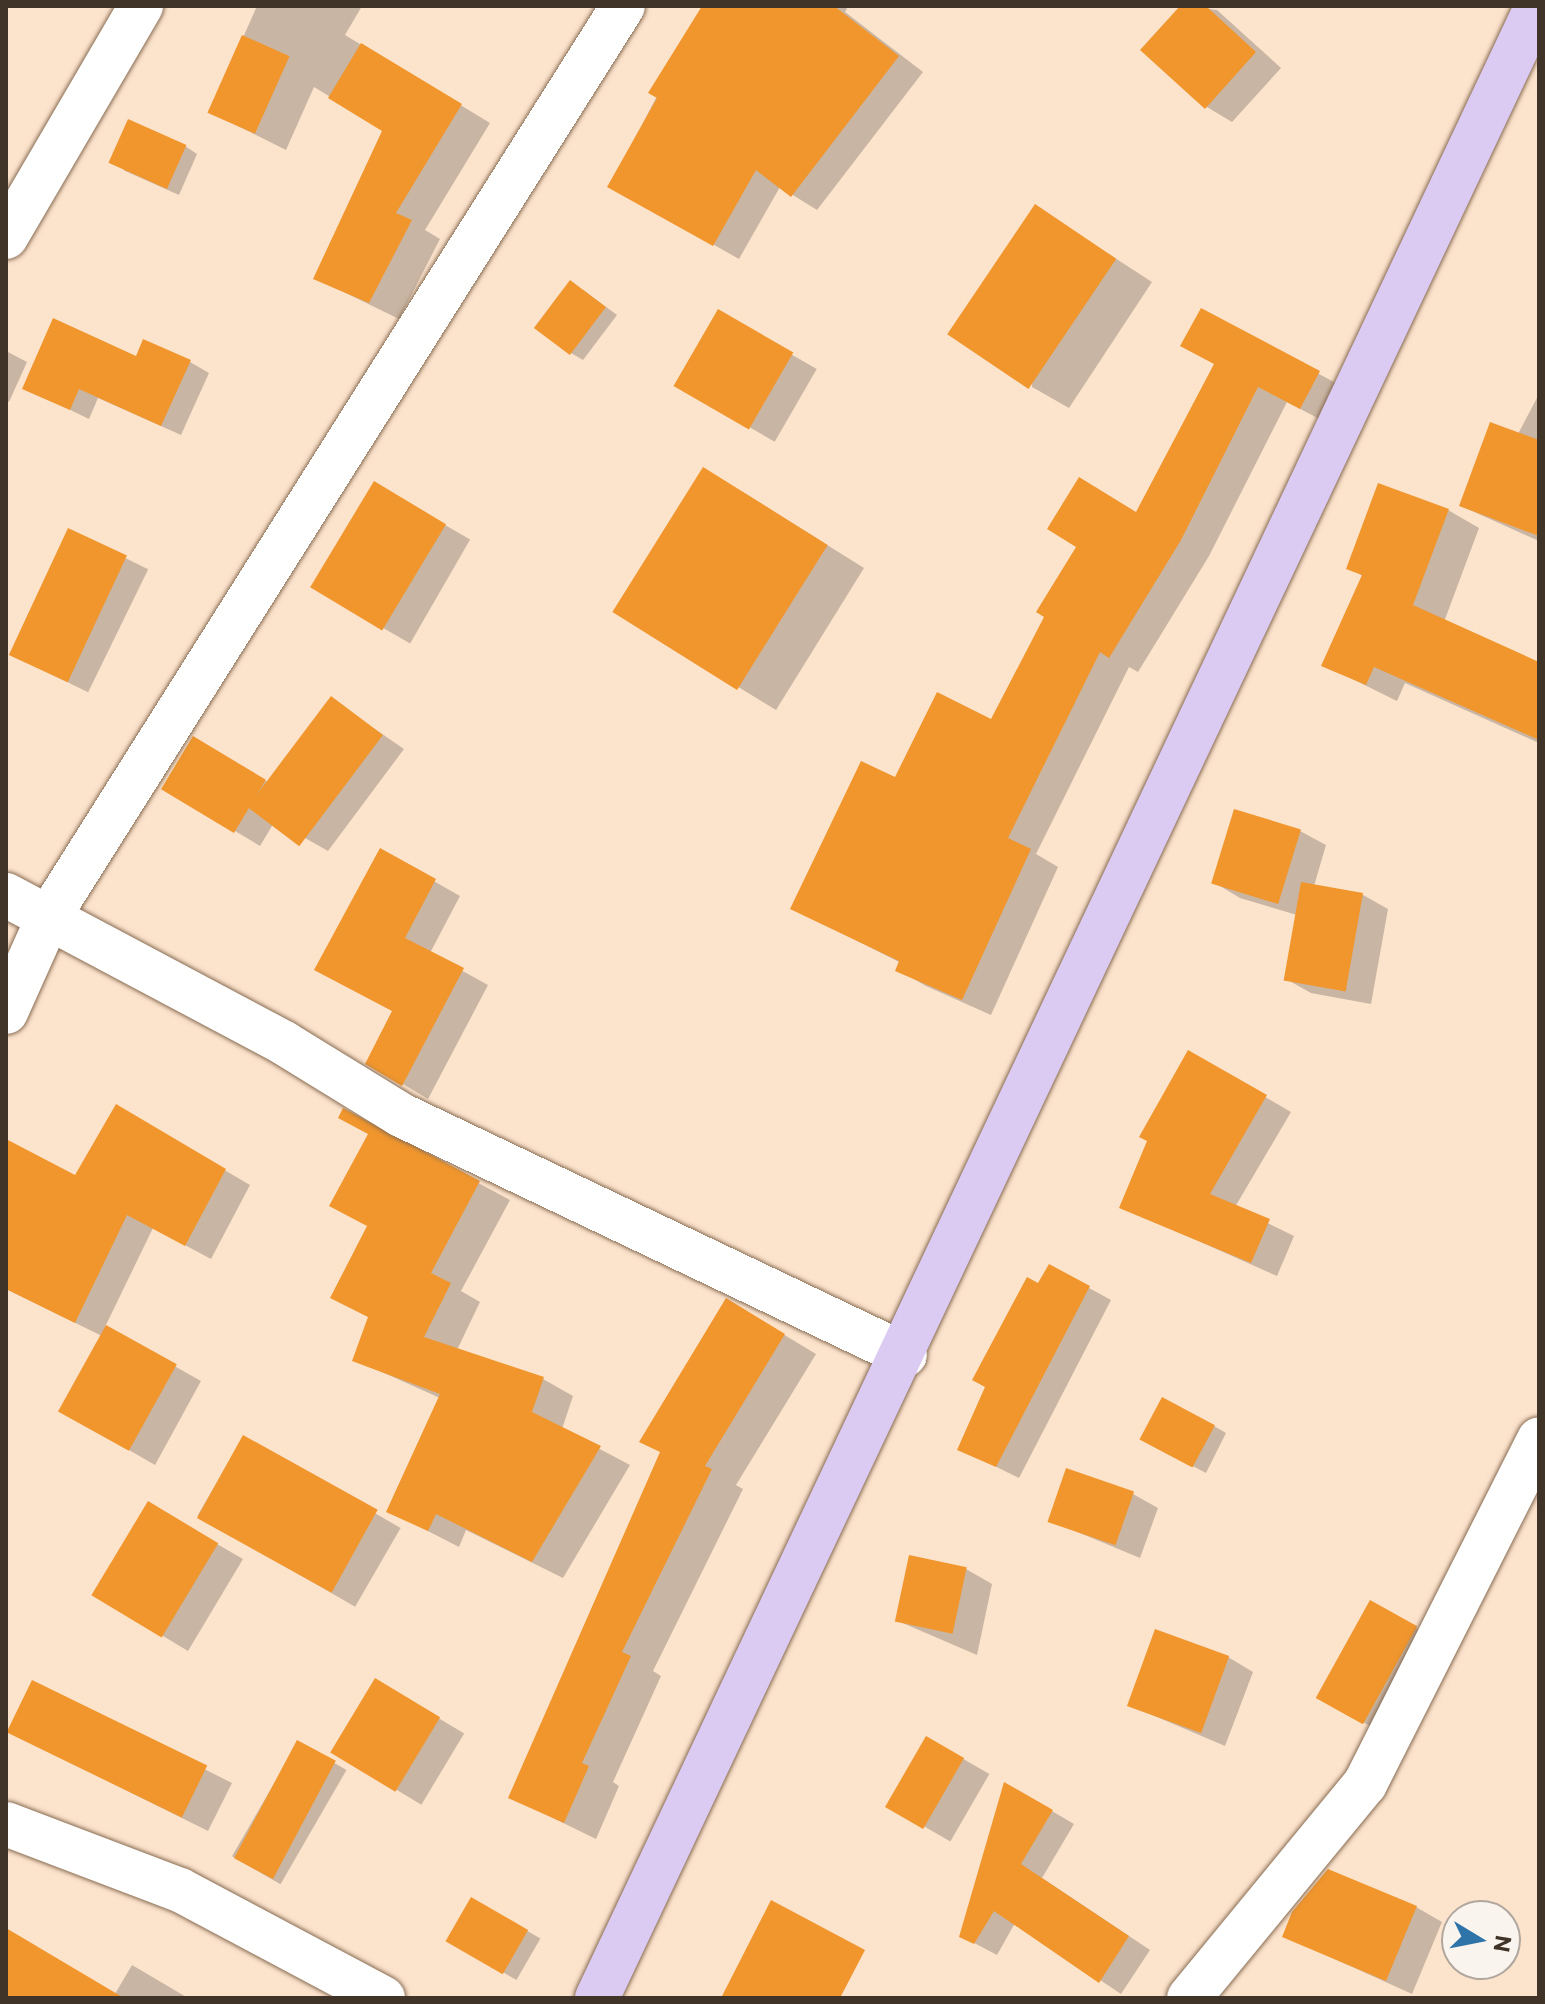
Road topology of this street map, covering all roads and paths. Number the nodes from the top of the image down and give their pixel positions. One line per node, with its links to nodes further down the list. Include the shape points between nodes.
1 (141, 6): 4 (street)
2 (623, 6): 6 (street)
3 (1537, 6): 8 (highway)
4 (6, 237)
5 (6, 895): 6 (street)
6 (48, 918): 7 (street); 8 (street, via 284,1043 401,1115)
7 (6, 1012)
8 (905, 1355): 12 (highway)
9 (1539, 1439): 13 (street, via 1365,1784)
10 (6, 1824): 11 (street, via 180,1890)
11 (383, 1998)
12 (597, 1998)
13 (1189, 1998)

